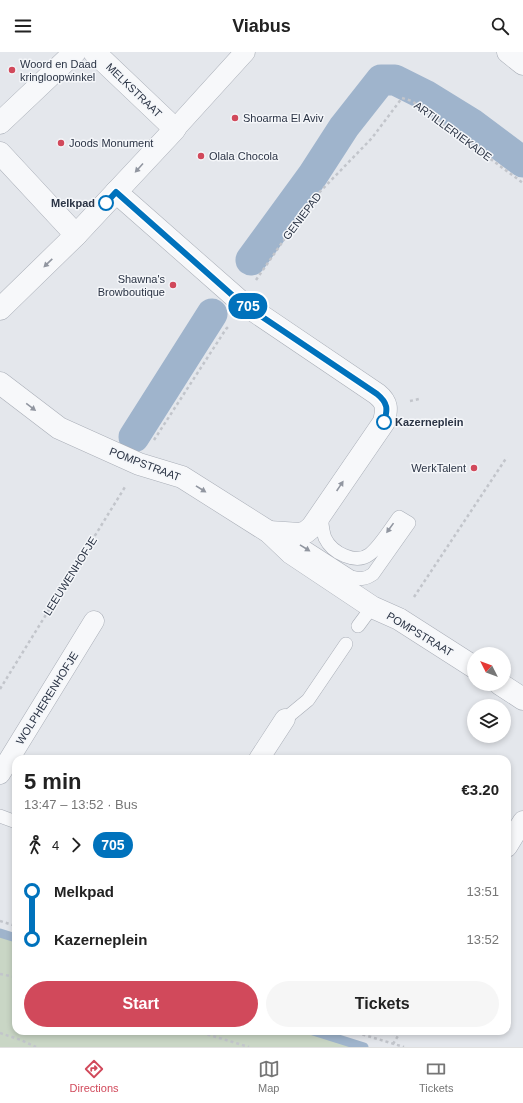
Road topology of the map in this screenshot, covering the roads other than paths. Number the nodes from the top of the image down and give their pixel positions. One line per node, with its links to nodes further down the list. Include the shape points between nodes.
1 (74, 52): 6 (street)
2 (94, 52): 7 (street, MELKSTRAAT)
3 (245, 52): 7 (street)
4 (508, 52): 5 (street)
5 (523, 64)
6 (0, 123)
7 (175, 128): 9 (street, one-way to 9)
8 (0, 153): 10 (street)
9 (116, 192): 10 (street); 13 (street, one-way to 9, via 384,422 387,406 383,398 243,303)
10 (76, 235): 11 (street, one-way to 11)
11 (0, 309)
12 (0, 383): 14 (street, POMPSTRAAT, one-way to 14, via 59,428 139,464 182,477)
13 (321, 514): 14 (street, via 306,532); 14 (lane, POMPSTRAAT, one-way to 13, via 300,544 351,577 360,579 373,574 409,523 399,517 375,550 364,558 356,559 338,552 326,540 322,531)
14 (269, 532): 15 (street, POMPSTRAAT, via 291,553)
15 (372, 607): 17 (lane); 19 (street, POMPSTRAAT, via 399,619)
16 (94, 622): 24 (street, WOLPHERENHOFJE)
17 (358, 626)
18 (346, 644): 22 (lane, via 308,700)
19 (467, 663)
20 (511, 691): 21 (street)
21 (523, 699)
22 (285, 719): 23 (street)
23 (262, 755)
24 (0, 774)
25 (0, 816): 26 (lane)
26 (12, 820)
27 (523, 821): 28 (street)
28 (511, 840)

